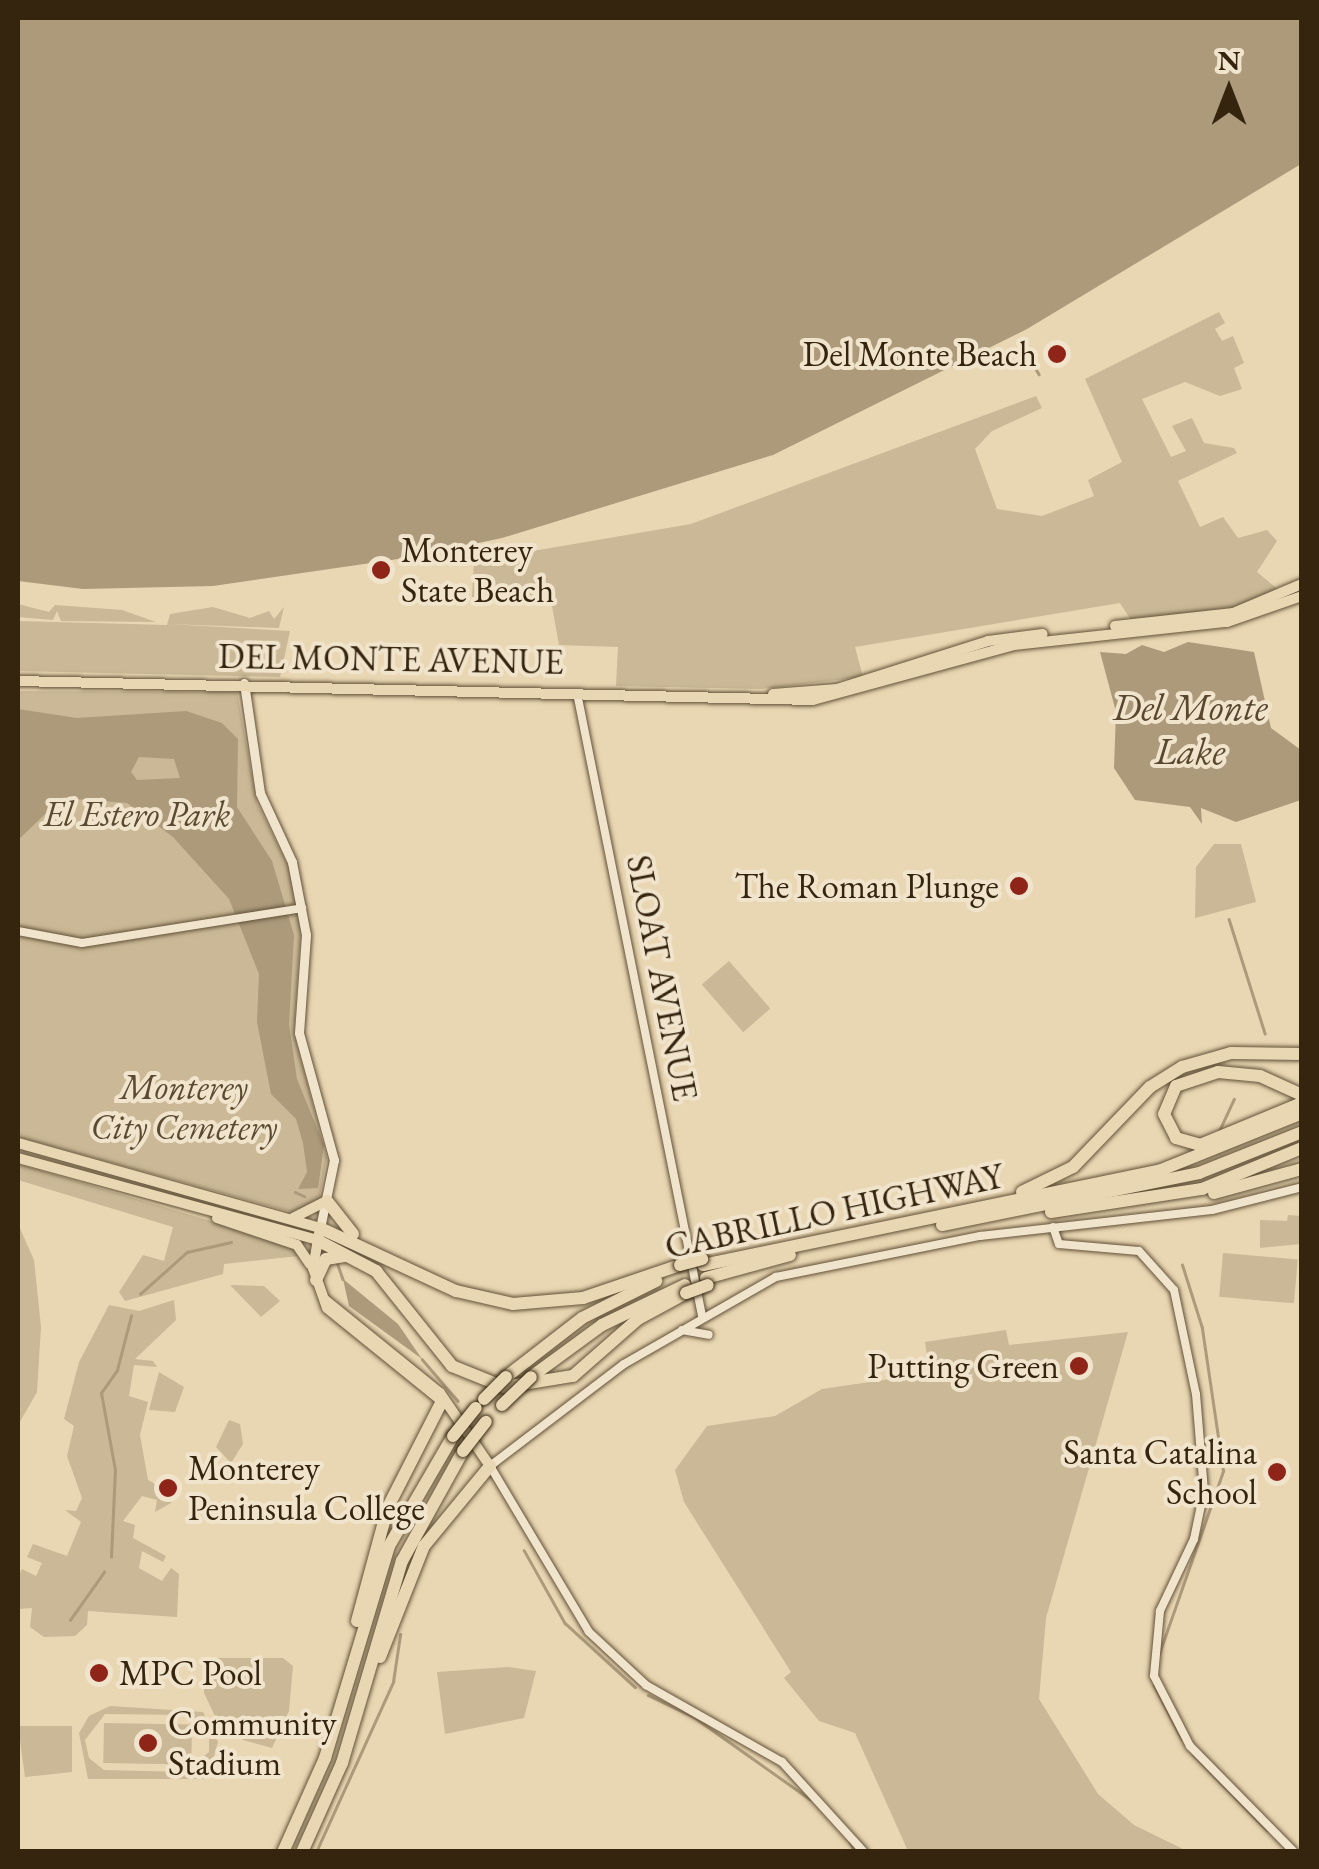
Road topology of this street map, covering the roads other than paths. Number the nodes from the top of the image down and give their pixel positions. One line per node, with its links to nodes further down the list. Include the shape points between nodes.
1 (1302, 584): 6 (main road, DEL MONTE AVENUE, via 1233,613 1004,638 837,689)
2 (1302, 596): 6 (main road, DEL MONTE AVENUE, via 1248,618 996,648 838,696)
3 (18, 681): 4 (main road, DEL MONTE AVENUE)
4 (244, 682): 5 (main road, DEL MONTE AVENUE); 7 (main road, via 263,806 290,857)
5 (576, 692): 6 (main road, DEL MONTE AVENUE); 30 (street, SLOAT AVENUE)
6 (763, 696)
7 (302, 908): 8 (street, via 82,943); 22 (main road, via 307,947 298,1026 332,1151)
8 (18, 930)
9 (1302, 1054): 13 (highway, via 1198,1060 1154,1084)
10 (1301, 1093): 11 (highway, via 1260,1076 1212,1073 1176,1086 1164,1114 1174,1136 1197,1146); 13 (highway, via 1255,1069 1210,1068 1162,1085)
11 (1302, 1103)
12 (1302, 1112): 24 (highway, CABRILLO HIGHWAY, via 1183,1164)
13 (1123, 1117): 24 (highway, via 1046,1183)
14 (1302, 1132): 25 (highway, CABRILLO HIGHWAY, via 1200,1174)
15 (18, 1143): 23 (main road)
16 (1302, 1148): 20 (highway, via 1235,1178)
17 (18, 1158): 21 (main road)
18 (1302, 1168): 20 (highway, via 1211,1194)
19 (1302, 1188): 26 (street, via 1206,1212)
20 (1162, 1196): 25 (highway)
21 (174, 1201): 27 (main road); 31 (main road, via 297,1245)
22 (327, 1201): 23 (main road, via 306,1216); 27 (main road); 28 (highway)
23 (285, 1218): 27 (main road)
24 (928, 1219): 30 (highway, CABRILLO HIGHWAY, via 746,1256)
25 (970, 1220): 30 (highway, CABRILLO HIGHWAY)
26 (1052, 1227): 32 (street, via 798,1270); 43 (street, via 1059,1244 1139,1252 1174,1290 1196,1394 1204,1491 1194,1538 1160,1611 1154,1676 1190,1746)
27 (318, 1234): 28 (highway); 29 (highway); 31 (main road)
28 (371, 1248): 30 (highway, via 467,1295 525,1305)
29 (367, 1264): 30 (highway, via 448,1362 512,1388 573,1376); 31 (highway, via 331,1256)
30 (694, 1277): 32 (street); 33 (street, SLOAT AVENUE); 38 (highway, CABRILLO HIGHWAY, bridge, via 592,1331 531,1378 463,1451 406,1550); 39 (highway, CABRILLO HIGHWAY, bridge, via 582,1318 506,1377 453,1436 390,1546)
31 (316, 1280): 36 (main road, via 359,1338)
32 (723, 1304): 33 (street)
33 (702, 1316): 34 (street)
34 (678, 1330): 35 (street); 37 (street, via 548,1416)
35 (710, 1335)
36 (442, 1401): 37 (main road); 39 (highway, via 381,1524)
37 (490, 1466): 38 (highway, via 422,1550); 42 (street, via 589,1632 646,1686 782,1762)
38 (360, 1700): 41 (highway, CABRILLO HIGHWAY)
39 (342, 1702): 40 (highway, CABRILLO HIGHWAY)
40 (282, 1852)
41 (302, 1852)
42 (864, 1852)
43 (1294, 1852)

